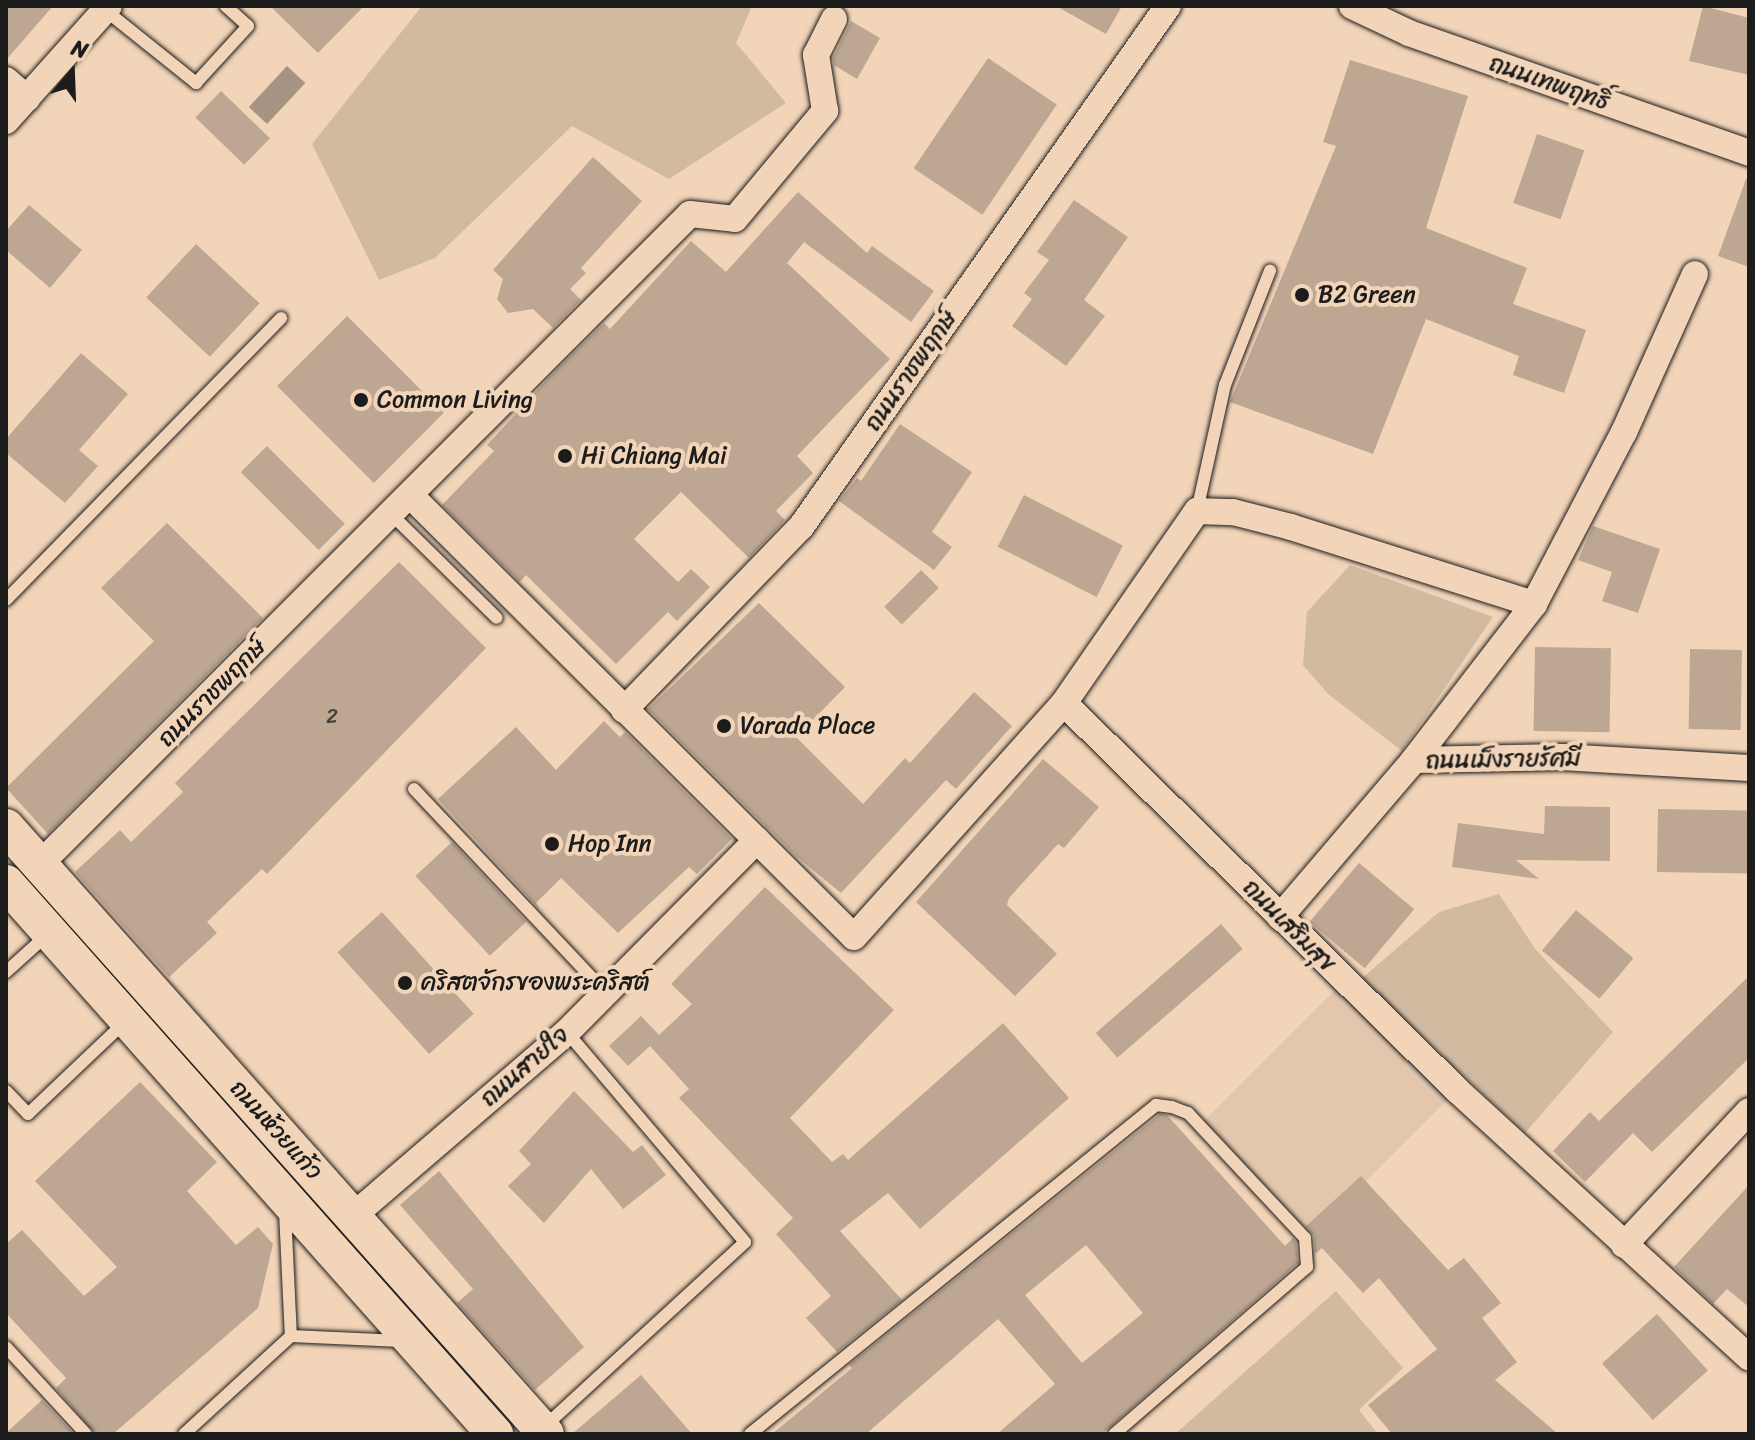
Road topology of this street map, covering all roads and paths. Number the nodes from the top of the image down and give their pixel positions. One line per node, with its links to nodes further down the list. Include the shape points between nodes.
1 (226, 6): 4 (lane, via 248,26 196,83)
2 (1168, 6): 19 (street, ถนนราชพฤกษ์, via 801,527)
3 (1352, 6): 9 (street, ถนนเทพฤทธิ์, via 1409,33)
4 (107, 8): 7 (street)
5 (834, 19): 13 (street, ถนนราชพฤกษ์, via 816,55 825,111 735,219 690,214)
6 (6, 80): 7 (street)
7 (27, 98): 8 (street)
8 (6, 121)
9 (1749, 153)
10 (1270, 271): 14 (lane, via 1225,385)
11 (1695, 274): 16 (street, via 1624,432)
12 (281, 318): 15 (lane)
13 (401, 504): 17 (lane); 19 (street); 25 (street, ถนนราชพฤกษ์)
14 (1197, 511): 16 (street, via 1233,512 1291,527); 18 (street)
15 (6, 600)
16 (1534, 604): 20 (street)
17 (497, 618)
18 (1064, 703): 24 (street, via 854,937); 27 (street, ถนนเสริมสุข)
19 (624, 710): 24 (street)
20 (1414, 760): 21 (street, ถนนเม็งรายรัศมี, via 1562,757); 27 (street, ถนนเม็งรายรัศมี)
21 (1749, 768)
22 (414, 789): 30 (lane)
23 (6, 827): 25 (main road, ถนนห้วยแก้ว)
24 (757, 840): 30 (street, ถนนสายใจ)
25 (40, 864): 26 (main road, ถนนราชพฤกษ์); 36 (main road, ถนนห้วยแก้ว)
26 (9, 886): 28 (main road, ถนนห้วยแก้ว)
27 (1280, 917): 37 (street, ถนนเสริมสุข)
28 (50, 932): 29 (lane); 31 (main road, ถนนห้วยแก้ว)
29 (6, 972)
30 (606, 993): 32 (street, ถนนสายใจ)
31 (127, 1019): 33 (lane, via 28,1114); 35 (main road, ถนนห้วยแก้ว)
32 (567, 1032): 36 (street, ถนนสายใจ); 42 (lane, via 745,1242)
33 (6, 1091)
34 (1749, 1111): 37 (street)
35 (285, 1200): 38 (lane); 39 (main road, ถนนห้วยแก้ว)
36 (353, 1216): 42 (main road, ถนนห้วยแก้ว)
37 (1624, 1245): 41 (street, ถนนเสริมสุข)
38 (291, 1336): 39 (lane); 44 (lane)
39 (412, 1341): 45 (main road, ถนนห้วยแก้ว)
40 (6, 1347): 43 (lane)
41 (1749, 1358)
42 (544, 1432)
43 (86, 1434)
44 (184, 1434)
45 (495, 1434)
46 (750, 1434): 47 (lane, via 1156,1105 1188,1113 1305,1238 1309,1252 1307,1267)
47 (1114, 1434)

